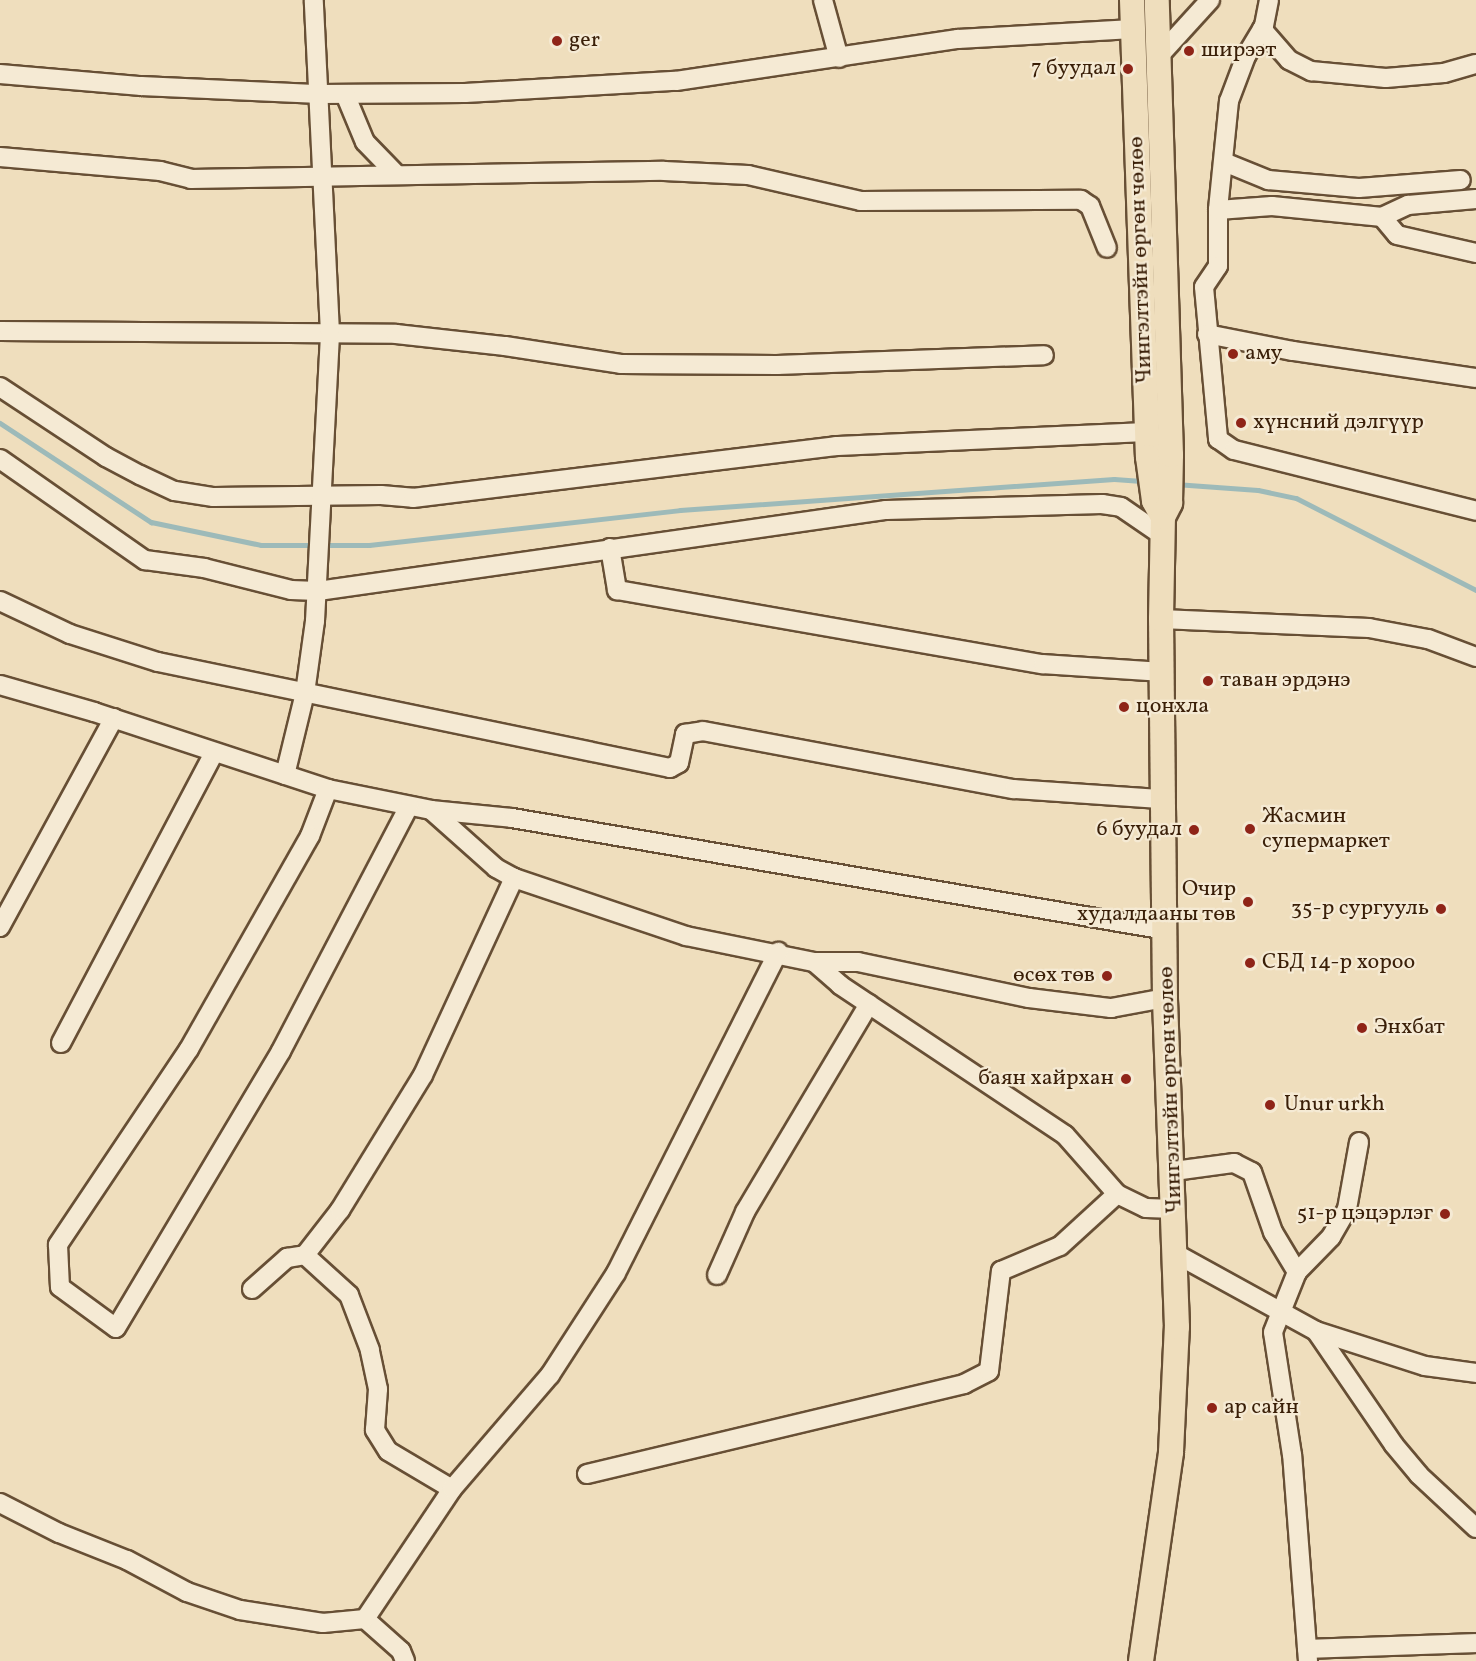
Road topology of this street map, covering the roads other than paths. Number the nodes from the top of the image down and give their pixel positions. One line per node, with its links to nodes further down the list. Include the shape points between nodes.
1 (314, 0): 13 (street)
2 (824, 0): 10 (street)
3 (1132, 0): 7 (main road, Чингэлтэйн өргөн чөлөө)
4 (1157, 0): 9 (main road, Чингэлтэйн өргөн чөлөө)
5 (1269, 0): 8 (street)
6 (1202, 5): 9 (street)
7 (1133, 29): 10 (street, via 958,39); 31 (main road, Чингэлтэйн өргөн чөлөө)
8 (1262, 29): 11 (street, via 1288,60 1311,70 1386,78 1444,73); 16 (street, via 1246,56 1229,101)
9 (1159, 56): 32 (main road, Чингэлтэйн өргөн чөлөө)
10 (839, 58): 14 (street, via 676,81 465,93)
11 (1476, 64)
12 (0, 74): 13 (street, via 141,86)
13 (320, 94): 14 (street); 18 (street)
14 (345, 94): 17 (street, via 365,142)
15 (0, 157): 18 (street, via 160,171 191,179)
16 (1224, 162): 19 (street, via 1268,180 1359,188); 21 (street)
17 (397, 175): 18 (street); 23 (street, via 664,171 748,175 861,201 1081,200 1090,206)
18 (323, 178): 26 (street)
19 (1461, 180)
20 (1476, 199): 22 (street, via 1408,205)
21 (1218, 210): 22 (street, via 1272,206); 27 (street, via 1218,266 1204,287)
22 (1382, 217): 24 (street, via 1397,236)
23 (1107, 248)
24 (1476, 253)
25 (0, 331): 26 (street)
26 (330, 333): 28 (street, via 494,344 621,364 777,365); 34 (street)
27 (1207, 334): 29 (street); 35 (street, via 1214,423 1218,439 1234,450)
28 (1044, 355)
29 (1476, 378)
30 (0, 387): 34 (street, via 106,457 175,491 214,497)
31 (1148, 432): 32 (main road, Чингэлтэйн өргөн чөлөө); 34 (street, via 836,447 413,498)
32 (1160, 456): 36 (main road, Чингэлтэйн өргөн чөлөө)
33 (0, 459): 38 (street, via 145,560 204,568 291,590)
34 (321, 495): 38 (street)
35 (1476, 511)
36 (1162, 514): 37 (street, via 1102,504 886,510); 40 (main road, Чингэлтэйн өргөн чөлөө)
37 (610, 548): 38 (street); 42 (street, via 617,590 1044,664)
38 (318, 591): 44 (street)
39 (0, 601): 44 (street, via 70,634 158,662)
40 (1161, 619): 41 (street, via 1369,628 1428,639); 42 (main road, Чингэлтэйн өргөн чөлөө)
41 (1476, 657)
42 (1162, 672): 49 (main road, Чингэлтэйн өргөн чөлөө)
43 (0, 685): 45 (street)
44 (304, 693): 47 (street); 49 (street, via 670,768 679,763 685,734 703,731 1014,789)
45 (114, 718): 46 (street); 53 (street)
46 (214, 753): 47 (street); 59 (street)
47 (285, 775): 48 (street)
48 (328, 789): 50 (street); 50 (street, via 309,836 189,1048 58,1245 60,1287 116,1328 281,1051)
49 (1162, 799): 54 (main road, Чингэлтэйн өргөн чөлөө)
50 (409, 806): 51 (street)
51 (431, 810): 52 (street, via 496,868); 54 (street, via 512,818)
52 (514, 878): 55 (street, via 686,936); 65 (street, via 423,1075 339,1210)
53 (0, 927)
54 (1166, 930): 57 (main road, Чингэлтэйн өргөн чөлөө)
55 (778, 952): 56 (street); 73 (street, via 616,1274 550,1375)
56 (814, 962): 57 (street, via 858,962 1029,998 1112,1008); 58 (street)
57 (1165, 998): 61 (main road, Чингэлтэйн өргөн чөлөө)
58 (869, 1004): 62 (street, via 1065,1135); 67 (street, via 745,1212)
59 (62, 1042)
60 (1359, 1142): 66 (street, via 1353,1189 1343,1219 1332,1237)
61 (1174, 1170): 63 (main road, Чингэлтэйн өргөн чөлөө); 66 (street, via 1234,1162 1252,1172 1273,1232)
62 (1117, 1194): 63 (street, via 1146,1208); 72 (street, via 1060,1246 1001,1271 989,1371 964,1384)
63 (1175, 1209): 64 (main road, Чингэлтэйн өргөн чөлөө)
64 (1176, 1254): 69 (street); 80 (main road, Чингэлтэйн өргөн чөлөө, via 1172,1452)
65 (305, 1255): 68 (street, via 287,1258); 73 (street, via 349,1295 370,1350 378,1389 375,1430 388,1451)
66 (1297, 1272): 69 (street)
67 (717, 1275)
68 (252, 1289)
69 (1279, 1312): 70 (street); 78 (street, via 1274,1340 1292,1455)
70 (1316, 1331): 71 (street, via 1425,1366); 75 (street, via 1394,1445 1419,1475)
71 (1476, 1373)
72 (587, 1474)
73 (452, 1489): 76 (street)
74 (0, 1503): 76 (street, via 59,1533 127,1560 187,1592 240,1610 323,1623)
75 (1476, 1528)
76 (364, 1619): 79 (street, via 401,1651)
77 (1476, 1643): 78 (street)
78 (1308, 1655)
79 (405, 1661)
80 (1141, 1661)

